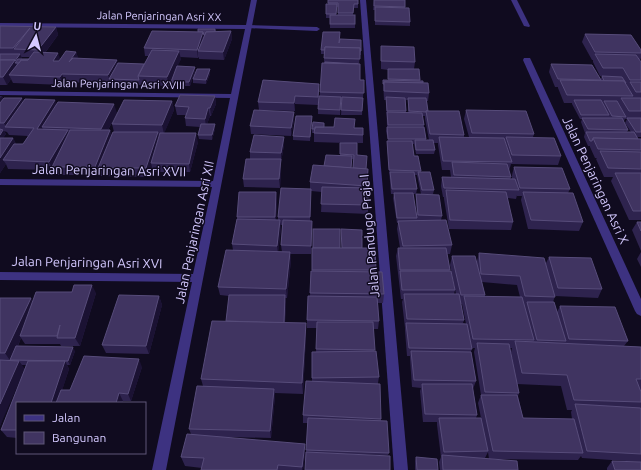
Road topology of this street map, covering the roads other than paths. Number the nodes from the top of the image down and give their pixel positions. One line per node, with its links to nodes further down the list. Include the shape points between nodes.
1 (254, 0): 6 (street, Jalan Penjaringan Asri XII)
2 (363, 0): 17 (street, Jalan Pandugo Praja I)
3 (514, 0): 5 (street)
4 (0, 25): 6 (street, Jalan Penjaringan Asri XX)
5 (527, 26)
6 (249, 27): 7 (street, Jalan Penjaringan Asri XX); 10 (street, Jalan Penjaringan Asri XII)
7 (317, 29)
8 (526, 60): 15 (street, Jalan Penjaringan Asri X)
9 (0, 93): 10 (street, Jalan Penjaringan Asri XVIII)
10 (235, 96): 12 (street, Jalan Penjaringan Asri XII)
11 (0, 182): 12 (street, Jalan Penjaringan Asri XVII)
12 (217, 184): 14 (street, Jalan Penjaringan Asri XII)
13 (0, 276): 14 (street, Jalan Penjaringan Asri XVI)
14 (198, 278): 16 (street, Jalan Penjaringan Asri XII)
15 (641, 311)
16 (159, 470)
17 (401, 470)

